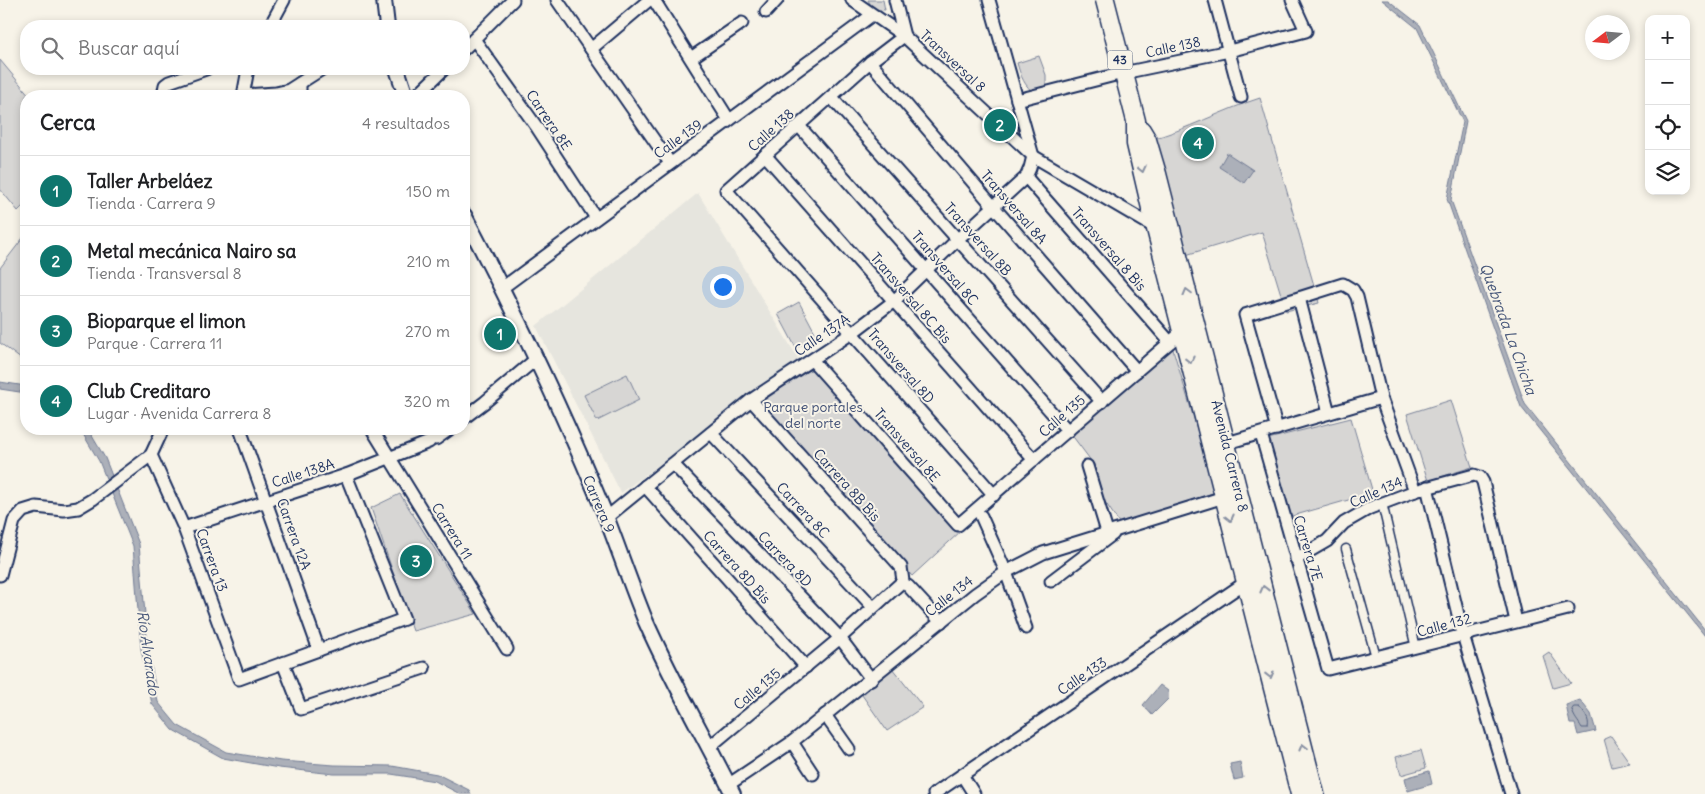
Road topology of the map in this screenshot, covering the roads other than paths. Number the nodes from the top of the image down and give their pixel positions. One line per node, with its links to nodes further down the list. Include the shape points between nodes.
1 (284, 0): 16 (street)
2 (384, 0): 17 (street)
3 (512, 0): 20 (street)
4 (556, 0): 22 (street)
5 (649, 0): 22 (street)
6 (654, 0): 24 (street)
7 (777, 0): 14 (street)
8 (852, 0): 15 (street, Transversal 8)
9 (895, 0): 19 (street)
10 (989, 0): 41 (street)
11 (1105, 0): 26 (main road, Avenida Carrera 8 / 43)
12 (1215, 0): 23 (street)
13 (1292, 0): 23 (street, Calle 138, via 1306,31)
14 (766, 12)
15 (872, 15): 19 (street, Transversal 8); 42 (street, Calle 139)
16 (273, 20)
17 (386, 20)
18 (742, 23): 24 (street)
19 (904, 36): 25 (street, Calle 138); 46 (street, Transversal 8)
20 (474, 39): 21 (street); 51 (street, Carrera 8E)
21 (470, 43)
22 (591, 49): 47 (street)
23 (1229, 51): 26 (street, Calle 138); 40 (street)
24 (691, 58): 42 (street)
25 (870, 62): 39 (street, Calle 138); 50 (street, Transversal 8A)
26 (1123, 73): 41 (street, Calle 138); 43 (main road, Avenida Carrera 8 / 43)
27 (189, 75): 33 (street, via 169,82)
28 (247, 75): 34 (street)
29 (313, 75): 32 (street)
30 (399, 75): 37 (street)
31 (438, 75): 38 (street)
32 (300, 83): 35 (street); 36 (street)
33 (165, 90)
34 (244, 90)
35 (289, 90)
36 (300, 90)
37 (404, 90)
38 (422, 90)
39 (831, 97): 44 (street, Calle 138); 54 (street, Transversal 8B)
40 (1241, 98)
41 (1017, 100): 46 (street)
42 (729, 120): 47 (street, Calle 139)
43 (1136, 121): 53 (main road, Avenida Carrera 8, one-way to 53, via 1136,144); 77 (main road, Avenida Carrera 8, one-way to 43, via 1157,174 1147,140)
44 (799, 126): 45 (street, Calle 138); 55 (street, Transversal 8C)
45 (765, 156): 49 (street, Calle 138); 58 (street, Transversal 8C Bis)
46 (1032, 156): 48 (street); 53 (street, Transversal 8)
47 (670, 163): 51 (street, Calle 139)
48 (1026, 177): 50 (street, Calle 137A); 60 (street, Transversal 8 Bis)
49 (726, 190): 59 (street, Transversal 8D)
50 (993, 206): 54 (street, Calle 137A); 63 (street, Transversal 8A)
51 (596, 218): 56 (street, Calle 139)
52 (470, 227): 56 (street, Carrera 9)
53 (1156, 228): 60 (main road, Avenida Carrera 8)
54 (958, 239): 55 (street, Calle 137A); 66 (street, Transversal 8B)
55 (926, 271): 58 (street, Calle 137A); 70 (street, Transversal 8C)
56 (502, 288): 61 (street, Carrera 9)
57 (1299, 298): 64 (street, via 1344,284 1353,290); 68 (street); 69 (street, via 1245,315)
58 (894, 301): 59 (street, Calle 137A); 80 (street, Transversal 8C Bis)
59 (852, 333): 62 (street, Calle 137A); 87 (street, Transversal 8D)
60 (1176, 337): 63 (street, Calle 135); 88 (main road, Avenida Carrera 8, one-way to 88)
61 (536, 359): 67 (street); 92 (street, Carrera 9)
62 (812, 360): 65 (street, Calle 137A); 93 (street, Transversal 8E, via 958,525)
63 (1137, 371): 66 (street, Calle 135)
64 (1381, 398): 68 (street); 86 (street)
65 (751, 400): 71 (street, Calle 137A); 98 (street, Carrera 8B Bis)
66 (1102, 402): 70 (street, Calle 135)
67 (470, 413)
68 (1329, 413): 69 (street)
69 (1277, 429): 72 (street)
70 (1068, 431): 80 (street, Calle 135)
71 (711, 433): 81 (street, Calle 137A); 104 (street, Carrera 8C)
72 (1261, 434): 77 (street); 97 (street, Carrera 7E)
73 (160, 435): 78 (street)
74 (242, 435): 89 (street, Carrera 12A)
75 (376, 435): 79 (street, Carrera 11)
76 (441, 435): 79 (street, Calle 138A)
77 (1227, 443): 130 (main road, Avenida Carrera 8, one-way to 77)
78 (151, 454): 94 (street, Carrera 13); 100 (street, via 78,508 36,507 23,511 14,521)
79 (389, 458): 83 (street, Calle 138A); 112 (street, Carrera 11)
80 (1034, 460): 87 (street, Calle 135)
81 (673, 464): 84 (street, Calle 137A); 110 (street, Carrera 8D)
82 (1087, 466): 95 (street)
83 (346, 475): 89 (street, Calle 138A); 113 (street, via 404,619)
84 (645, 486): 92 (street, Calle 137A); 116 (street, Carrera 8D Bis)
85 (1427, 487): 86 (street, Calle 134); 106 (street, Calle 134, via 1474,475 1480,477); 109 (street)
86 (1415, 490): 90 (street, Calle 134)
87 (994, 495): 93 (street, Calle 135)
88 (1224, 497): 95 (street, Calle 134); 102 (main road, Avenida Carrera 8, one-way to 102)
89 (266, 500): 94 (street, Calle 138A); 113 (street, Carrera 12A)
90 (1382, 503): 97 (street, Calle 134, via 1344,523 1327,541); 111 (street)
91 (981, 516): 99 (street)
92 (606, 518): 122 (street, Carrera 9, via 646,621)
93 (961, 524)
94 (184, 528): 115 (street, Carrera 13, via 239,679)
95 (1113, 531): 99 (street, Calle 134, via 1043,553); 101 (street)
96 (1346, 549): 114 (street)
97 (1296, 559): 118 (street, Carrera 7E)
98 (901, 567): 104 (street, Calle 135, via 904,581)
99 (1006, 572): 107 (street, Calle 134); 108 (street)
100 (0, 575)
101 (1052, 581)
102 (1246, 582): 125 (street, Calle 133); 129 (main road, Avenida Carrera 8, one-way to 129)
103 (908, 586): 107 (street)
104 (873, 608): 110 (street, Calle 135)
105 (1568, 609): 106 (street, Calle 132)
106 (1516, 621): 109 (street, Calle 132)
107 (941, 622): 119 (street, Calle 134)
108 (1026, 628)
109 (1464, 635): 111 (street, Calle 132); 131 (street)
110 (840, 638): 116 (street, Calle 135); 119 (street, Carrera 8D)
111 (1416, 648): 114 (street, Calle 132)
112 (507, 649)
113 (319, 650): 115 (street)
114 (1376, 657): 118 (street, Calle 132)
115 (283, 663): 117 (street, via 301,709)
116 (806, 667): 122 (street, Calle 135)
117 (424, 668)
118 (1328, 669)
119 (871, 679): 120 (street, Calle 134)
120 (825, 715): 121 (street, Calle 134); 123 (street)
121 (792, 742): 124 (street); 126 (street, Calle 134)
122 (708, 748): 126 (street, Carrera 9)
123 (849, 749)
124 (813, 774)
125 (962, 775): 127 (street, Calle 133); 128 (street)
126 (730, 789)
127 (934, 794)
128 (974, 794)
129 (1300, 794)
130 (1315, 794)
131 (1511, 794)

